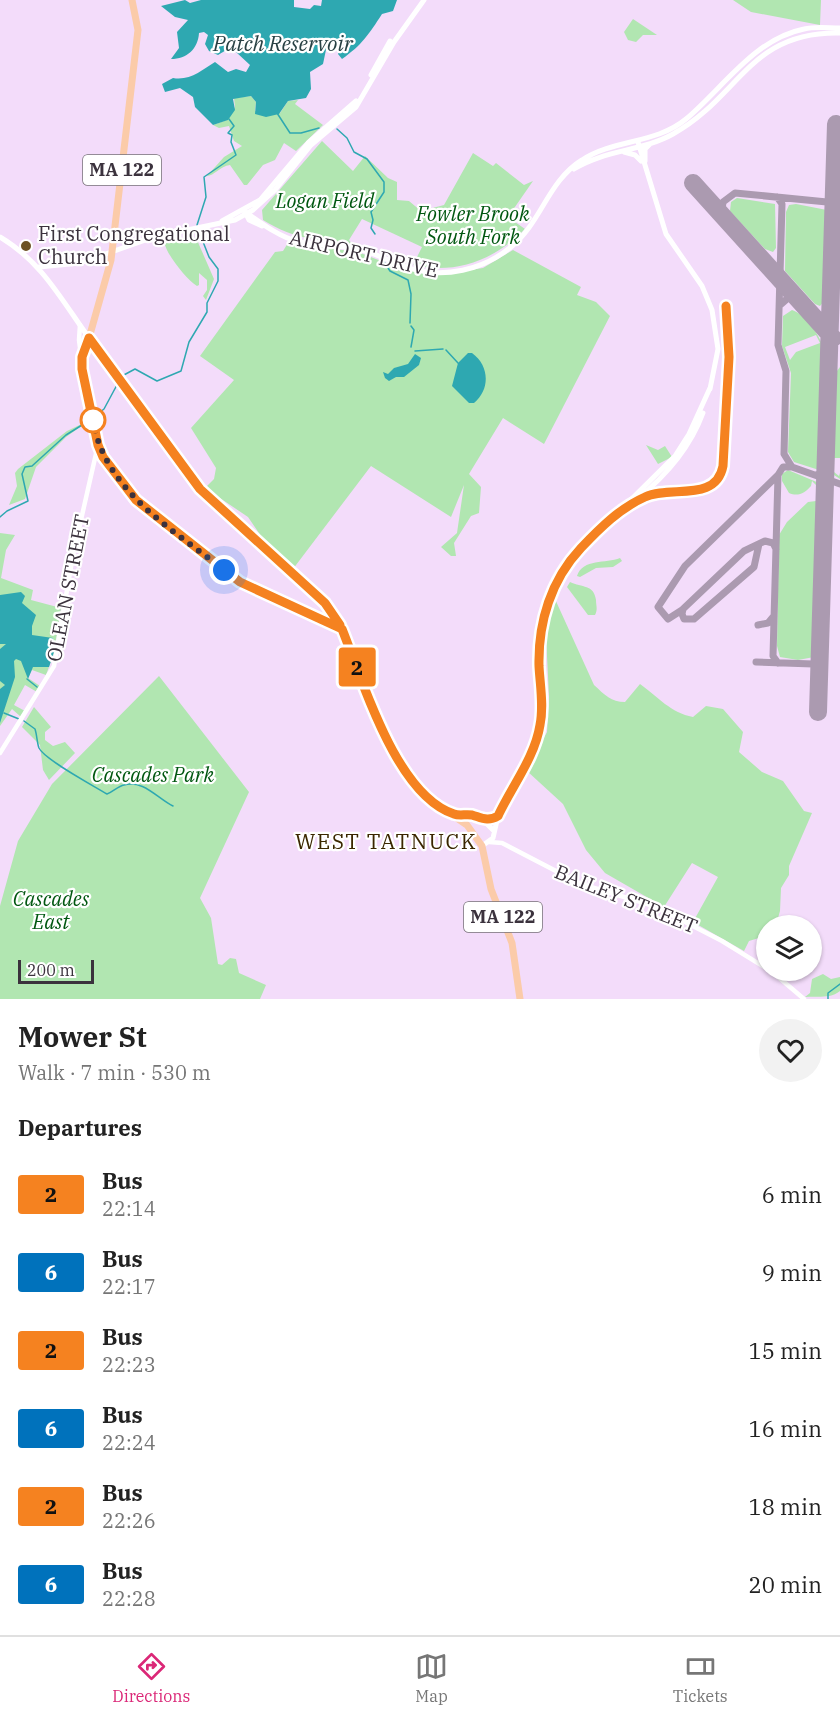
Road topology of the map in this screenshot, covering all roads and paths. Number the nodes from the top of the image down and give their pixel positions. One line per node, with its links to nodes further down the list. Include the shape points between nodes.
1 (132, 0): 20 (main road, MA 122, via 138,30)
2 (421, 1): 12 (main road, via 358,104 311,145); 13 (main road, via 387,46 358,99 308,143)
3 (840, 28): 6 (main road, via 804,29 773,41 682,122)
4 (840, 33): 5 (main road, via 806,34 773,47 691,123)
5 (650, 143): 6 (main road); 8 (main road, via 645,149)
6 (639, 145): 7 (main road, AIRPORT DRIVE); 8 (main road); 9 (main road); 10 (main road, AIRPORT DRIVE, via 584,158)
7 (613, 154): 9 (main road, via 632,153); 10 (main road, AIRPORT DRIVE, via 584,163)
8 (645, 161): 11 (main road)
9 (645, 169): 11 (main road)
10 (562, 177): 18 (main road, AIRPORT DRIVE, via 529,229 512,246 489,261 456,271 410,268 357,249 293,240)
11 (648, 177): 30 (main road, via 669,241 702,286 712,310 718,349 710,388 679,451 571,560 549,602 539,649 540,729)
12 (260, 205): 13 (main road); 15 (main road, via 258,216)
13 (246, 213): 14 (main road); 15 (main road, AIRPORT DRIVE); 16 (main road); 17 (main road)
14 (235, 220): 16 (main road, AIRPORT DRIVE); 17 (main road)
15 (262, 222): 18 (main road, AIRPORT DRIVE)
16 (253, 223): 18 (main road, AIRPORT DRIVE)
17 (209, 226): 20 (main road, via 152,238)
18 (269, 228)
19 (0, 237): 21 (main road)
20 (112, 253): 21 (main road, via 67,266); 23 (main road, MA 122)
21 (39, 267): 22 (main road)
22 (80, 326): 23 (main road); 24 (street)
23 (89, 338): 24 (street); 26 (main road, MA 122, via 200,489 325,603)
24 (82, 357): 25 (street)
25 (98, 445): 26 (street, via 136,500 240,582); 27 (street, OLEAN STREET, via 54,665)
26 (342, 629): 28 (main road, MA 122, via 381,727 409,778 426,797)
27 (0, 753)
28 (454, 815): 29 (main road); 32 (main road, MA 122)
29 (472, 815): 31 (main road); 32 (main road)
30 (498, 816): 31 (main road); 33 (main road)
31 (483, 819): 33 (main road)
32 (464, 822): 36 (main road, MA 122)
33 (495, 832): 34 (main road); 35 (street)
34 (489, 842): 35 (street, BAILEY STREET); 36 (main road)
35 (502, 843): 37 (street, BAILEY STREET, via 581,884 652,905)
36 (482, 846): 39 (main road, MA 122, via 491,889 512,943)
37 (756, 961)
38 (783, 981): 40 (street)
39 (520, 999)
40 (804, 999)

